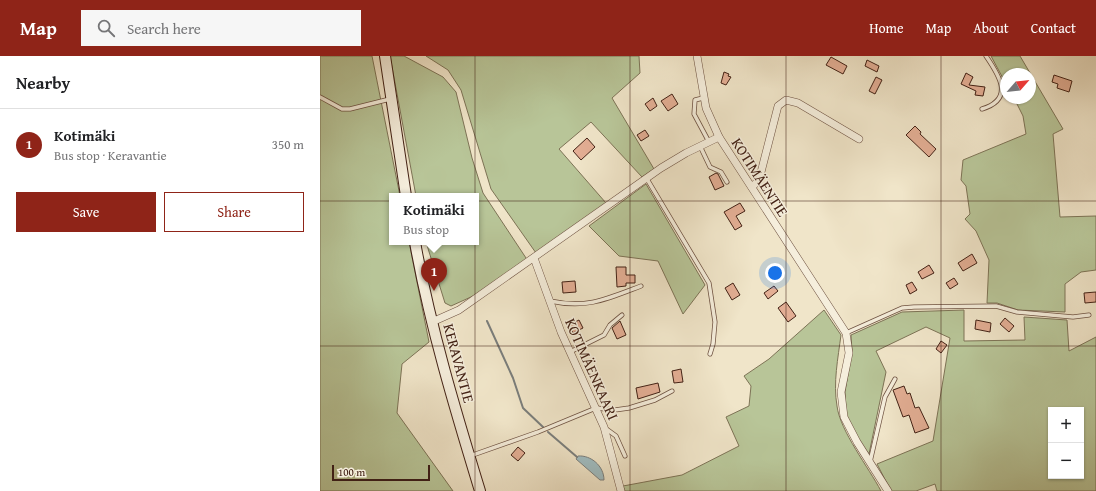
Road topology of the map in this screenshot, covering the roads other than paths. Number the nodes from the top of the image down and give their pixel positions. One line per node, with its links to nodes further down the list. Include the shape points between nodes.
1 (385, 56): 6 (main road)
2 (697, 56): 5 (street)
3 (986, 56): 7 (lane, via 1003,86 997,99)
4 (320, 96): 6 (lane, via 342,109 373,105)
5 (703, 98): 8 (street); 10 (lane, via 695,100 694,114)
6 (391, 99): 15 (main road)
7 (982, 109)
8 (719, 138): 10 (street, KOTIMÄENTIE); 14 (street, KOTIMÄENTIE)
9 (859, 139): 14 (street, via 798,103 786,100 778,106 759,180)
10 (709, 142): 11 (street, KOTIMÄENTIE)
11 (700, 146): 12 (street, KOTIMÄENTIE); 13 (lane, via 710,167 721,172)
12 (647, 179): 17 (street, KOTIMÄENTIE); 25 (lane, via 709,283 715,322)
13 (727, 182)
14 (752, 187): 23 (street, KOTIMÄENTIE)
15 (406, 193)
16 (416, 245): 22 (main road, KERAVANTIE)
17 (534, 258): 19 (street, KOTIMÄENKAARI); 22 (street, KOTIMÄENTIE, via 459,310)
18 (641, 286): 19 (lane, via 594,304 567,305)
19 (549, 301): 24 (street, KOTIMÄENKAARI)
20 (622, 314): 24 (lane, via 604,335)
21 (1089, 315): 23 (lane, via 1073,317 1017,312 996,306 914,307 902,308)
22 (432, 322): 30 (main road, KERAVANTIE)
23 (846, 333): 32 (street, KOTIMÄENTIE, via 849,353 841,392 842,407 849,429)
24 (570, 352): 28 (street, KOTIMÄENKAARI)
25 (710, 354)
26 (895, 379): 32 (lane, via 885,397)
27 (672, 391): 28 (lane, via 655,400 629,408)
28 (596, 408): 29 (street, KOTIMÄENKAARI); 30 (lane)
29 (604, 427): 31 (lane, via 616,436); 34 (street, KOTIMÄENKAARI)
30 (469, 456): 33 (main road, KERAVANTIE)
31 (625, 456)
32 (870, 462): 35 (street, KOTIMÄENTIE)
33 (480, 491)
34 (621, 491)
35 (888, 491)

